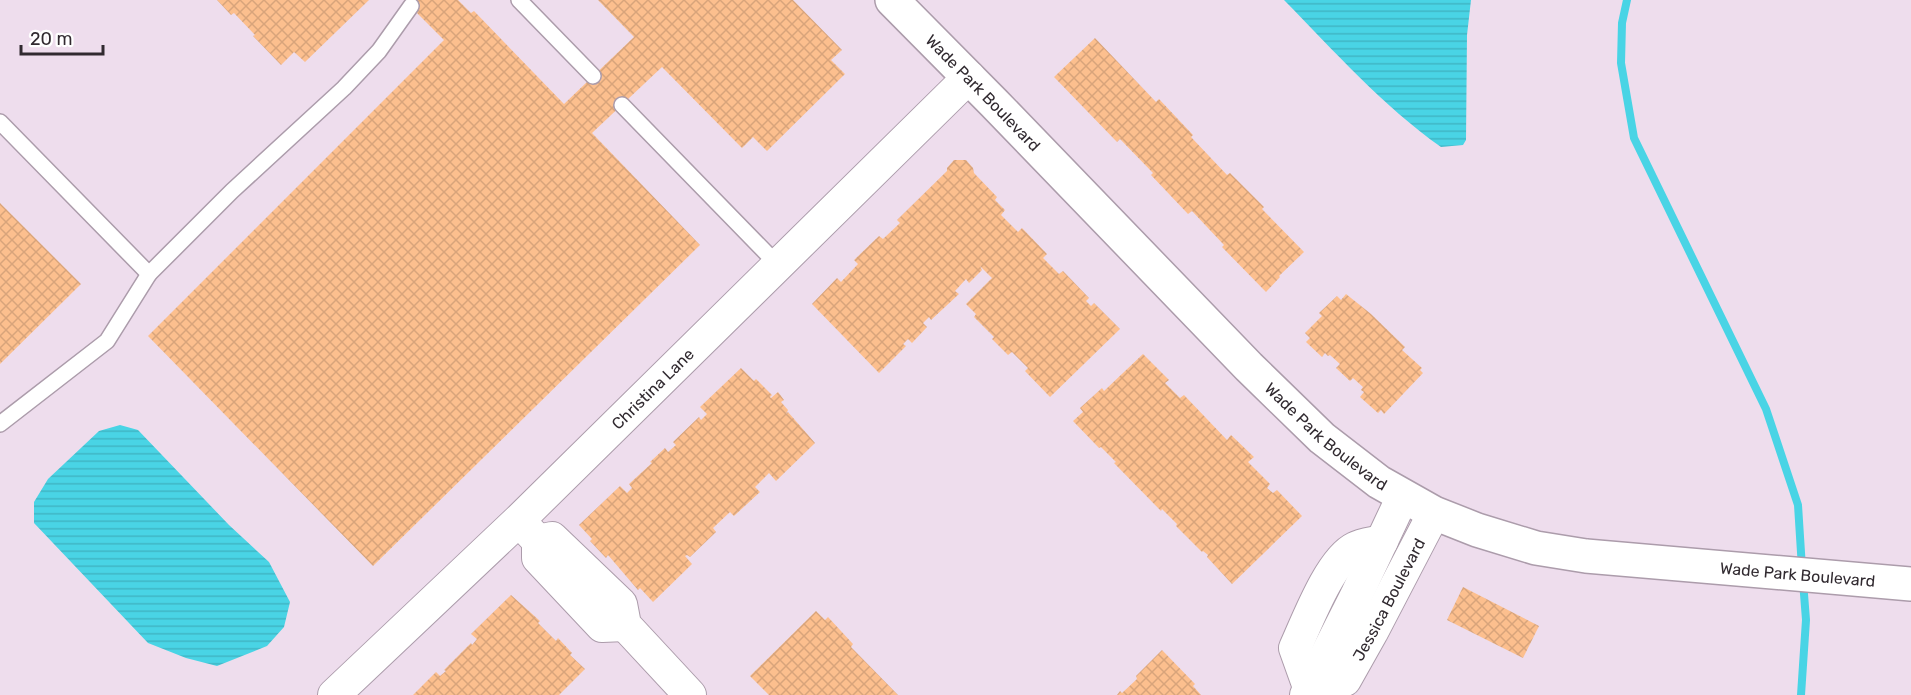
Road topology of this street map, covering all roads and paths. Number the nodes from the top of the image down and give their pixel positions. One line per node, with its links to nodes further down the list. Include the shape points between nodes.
1 (519, 0): 4 (lane)
2 (892, 0): 5 (street, Wade Park Boulevard)
3 (411, 6): 9 (lane, via 379,51 344,88)
4 (593, 76)
5 (969, 77): 8 (street, Christina Lane); 11 (street, Wade Park Boulevard, via 1257,375 1323,438)
6 (622, 105): 8 (lane)
7 (0, 122): 9 (lane)
8 (778, 265): 13 (street, Christina Lane)
9 (149, 274): 10 (lane, via 107,341)
10 (0, 424)
11 (1403, 496): 12 (street, Wade Park Boulevard); 14 (street)
12 (1434, 513): 16 (street, Wade Park Boulevard, via 1536,548 1586,556); 18 (street, Jessica Boulevard)
13 (528, 531): 20 (street, Christina Lane); 21 (street, via 538,558 579,582 602,626 625,625)
14 (1382, 541): 15 (street, via 1355,547 1341,559); 17 (street)
15 (1328, 582): 17 (street); 19 (street, via 1295,648)
16 (1911, 584)
17 (1356, 597): 18 (street); 19 (street)
18 (1385, 609): 19 (street, Jessica Boulevard, via 1345,681)
19 (1308, 692)
20 (334, 695)
21 (690, 695)

